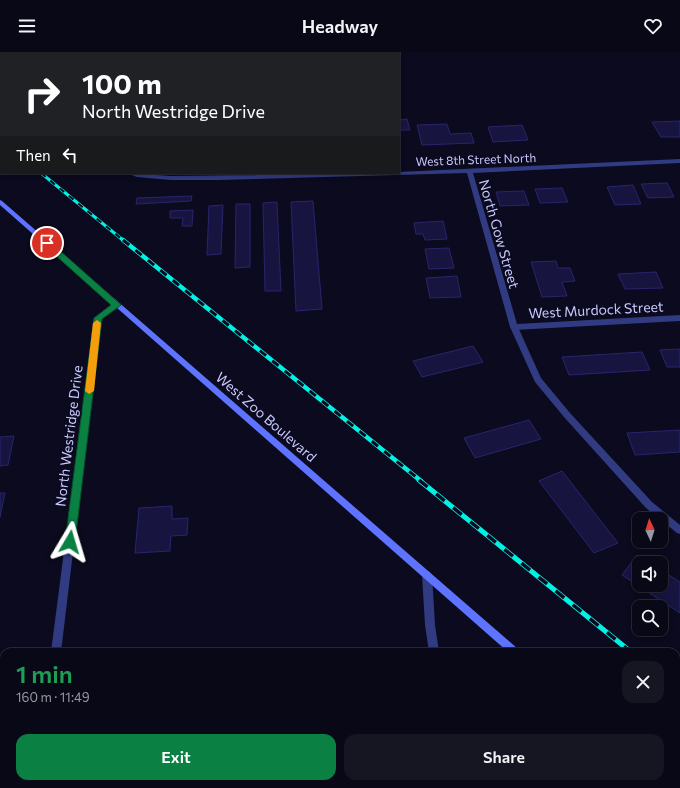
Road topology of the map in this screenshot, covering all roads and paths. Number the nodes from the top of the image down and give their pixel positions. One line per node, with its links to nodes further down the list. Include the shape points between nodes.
1 (680, 161): 2 (street, West 8th Street North)
2 (469, 171): 3 (street, West 8th Street North); 9 (street, North Gow Street)
3 (400, 173)
4 (133, 174): 5 (street, West 8th Street North, via 171,178 219,178)
5 (362, 174)
6 (0, 202): 7 (main road, West Zoo Boulevard)
7 (117, 305): 11 (main road, West Zoo Boulevard); 12 (street, North Westridge Drive, via 98,318)
8 (680, 318): 9 (street, West Murdock Street)
9 (514, 327): 10 (street, North Gow Street, via 538,380 649,505)
10 (680, 530)
11 (427, 575): 13 (street); 14 (main road, West Zoo Boulevard)
12 (57, 648)
13 (433, 648)
14 (510, 648)

